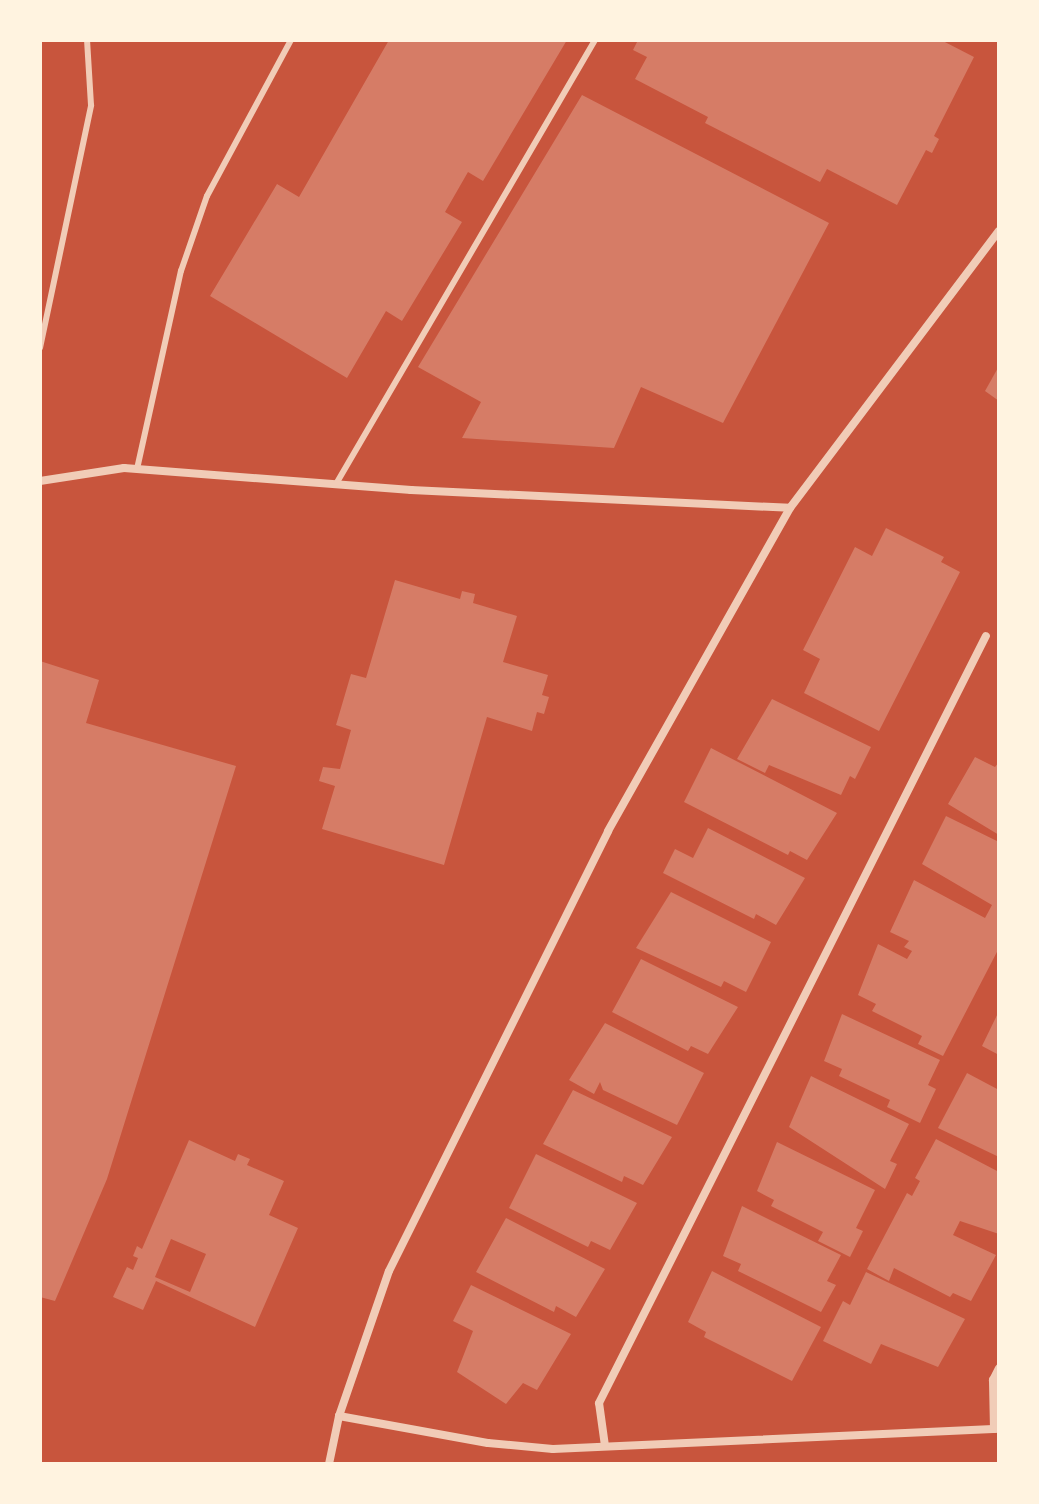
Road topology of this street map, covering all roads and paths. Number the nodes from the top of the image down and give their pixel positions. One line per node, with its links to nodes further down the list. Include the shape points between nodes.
1 (87, 40): 5 (lane, via 91,105 82,170)
2 (291, 40): 6 (lane, via 207,196 181,271)
3 (595, 40): 8 (lane)
4 (999, 231): 9 (street)
5 (40, 348)
6 (137, 469): 7 (street); 8 (street)
7 (41, 479)
8 (336, 484): 9 (street)
9 (790, 508): 12 (street, via 608,831 457,1128 389,1271)
10 (986, 636): 14 (street, via 599,1403)
11 (999, 1368): 13 (street, via 993,1380)
12 (339, 1416): 14 (street, via 488,1443 553,1449); 15 (street)
13 (997, 1429): 14 (street)
14 (605, 1446)
15 (329, 1464)

